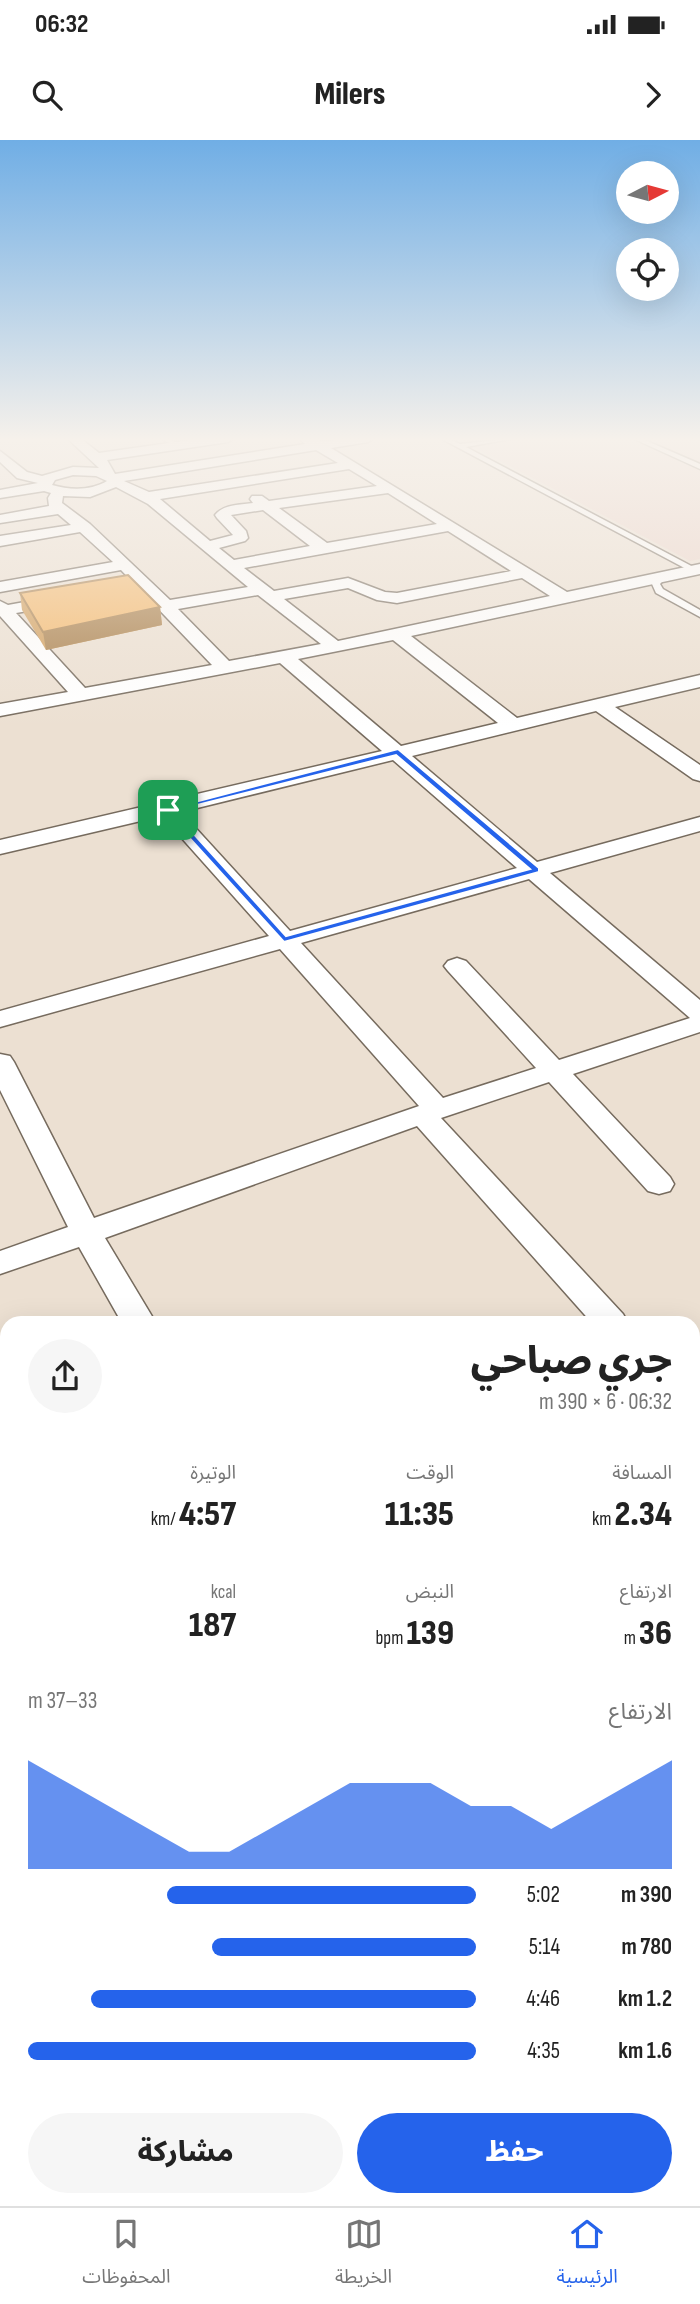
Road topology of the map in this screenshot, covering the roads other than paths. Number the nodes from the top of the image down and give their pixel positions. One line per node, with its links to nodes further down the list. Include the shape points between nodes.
1 (40, 534): 9 (street)
2 (93, 534): 12 (street)
3 (194, 534): 10 (street)
4 (241, 534): 10 (street)
5 (308, 534): 11 (street)
6 (404, 534): 11 (street)
7 (464, 534): 15 (street)
8 (630, 534): 14 (lane)
9 (0, 541)
10 (207, 546): 13 (street)
11 (327, 548): 13 (street); 17 (street, via 357,571)
12 (124, 565): 18 (street); 19 (street)
13 (232, 565): 21 (street)
14 (698, 570): 16 (street)
15 (525, 573): 17 (street, via 397,598 376,597); 23 (street)
16 (662, 577): 23 (street); 26 (lane, via 656,584 659,591)
17 (357, 584): 21 (street)
18 (146, 585): 20 (street); 24 (street)
19 (0, 587)
20 (120, 590)
21 (266, 592): 24 (street); 28 (street)
22 (81, 597): 25 (street)
23 (566, 598): 27 (street)
24 (166, 606): 30 (street)
25 (1, 609): 32 (street)
26 (700, 614)
27 (397, 634): 28 (street); 35 (street)
28 (335, 647): 29 (street)
29 (284, 657): 30 (street); 36 (street)
30 (223, 667): 32 (street)
31 (700, 681): 33 (street)
32 (80, 694): 34 (street)
33 (598, 704): 35 (street); 37 (street)
34 (1, 709)
35 (513, 724): 36 (street)
36 (398, 752): 38 (street); 41 (street)
37 (700, 775)
38 (168, 810): 40 (street); 42 (street)
39 (700, 824): 41 (street)
40 (0, 847)
41 (536, 870): 42 (street); 44 (street)
42 (284, 939): 45 (street); 49 (street)
43 (457, 965): 48 (street)
44 (700, 1013)
45 (0, 1019)
46 (700, 1023): 48 (street)
47 (0, 1062): 51 (street)
48 (555, 1071): 49 (street); 50 (street)
49 (430, 1112): 51 (street); 54 (street)
50 (659, 1184)
51 (86, 1232): 52 (street); 53 (street)
52 (0, 1263)
53 (135, 1316)
54 (605, 1316)

